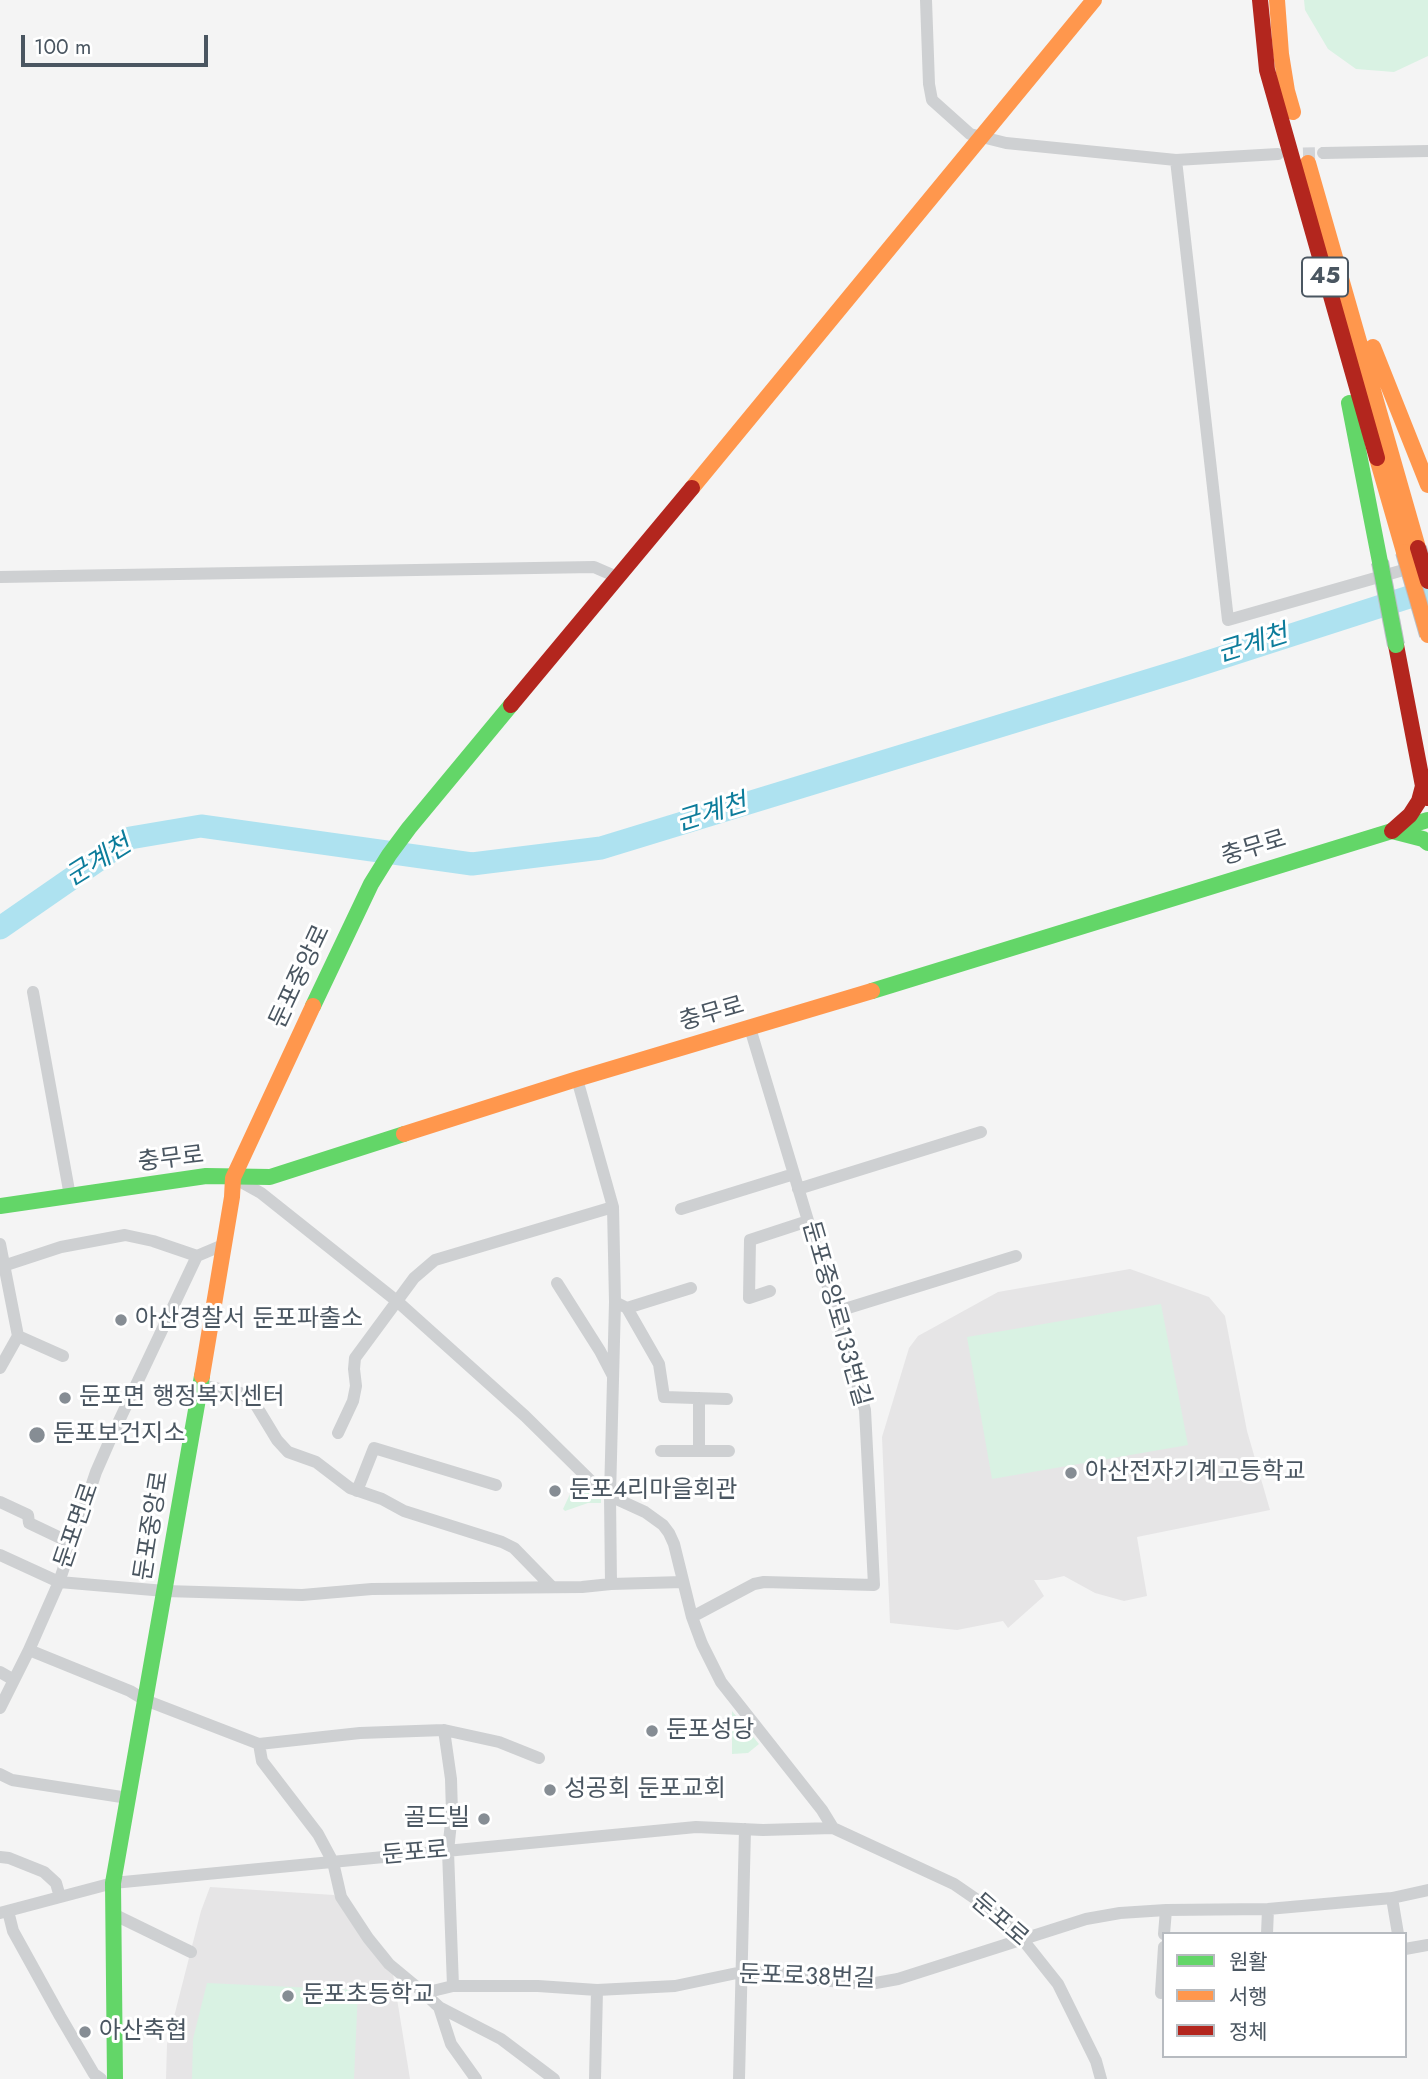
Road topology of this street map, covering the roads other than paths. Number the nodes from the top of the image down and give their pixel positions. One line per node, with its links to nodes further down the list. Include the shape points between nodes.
1 (926, 0): 5 (street, via 932,100 970,134)
2 (1094, 0): 5 (main road, 둔포중앙로)
3 (1260, 0): 11 (main road, 45, via 1267,70)
4 (1277, 0): 10 (main road, 45, via 1287,91)
5 (982, 138): 9 (street); 16 (main road, 둔포중앙로)
6 (1428, 151): 7 (street)
7 (1323, 153)
8 (1278, 154): 9 (street)
9 (1177, 160): 14 (street, via 1228,620)
10 (1328, 235): 12 (main road); 13 (main road, 45)
11 (1322, 267): 13 (main road, 45); 19 (main road, bridge)
12 (1428, 485)
13 (1411, 550): 17 (main road, 45, bridge); 18 (main road, 45, bridge)
14 (1428, 562)
15 (0, 577): 16 (street, via 594,567)
16 (617, 577): 28 (main road, 둔포중앙로, via 409,828 370,884)
17 (1428, 581)
18 (1428, 635)
19 (1426, 792): 21 (main road)
20 (1428, 820): 21 (main road, 충무로)
21 (1392, 831): 22 (main road); 24 (main road, 충무로)
22 (1428, 843)
23 (33, 992): 30 (street)
24 (750, 1028): 25 (main road, 충무로); 27 (street, 둔포중앙로133번길)
25 (577, 1079): 28 (main road, 충무로, via 270,1177); 32 (street)
26 (981, 1132): 29 (street)
27 (794, 1174): 29 (street, 둔포중앙로133번길); 33 (street)
28 (233, 1178): 30 (main road, 충무로, via 206,1176); 36 (main road, 둔포중앙로); 43 (street, 둔포로, via 261,1193)
29 (798, 1189): 34 (street, 둔포중앙로133번길)
30 (70, 1196): 31 (main road, 충무로)
31 (0, 1206)
32 (612, 1207): 43 (street, via 435,1260 414,1278); 44 (street)
33 (681, 1209)
34 (808, 1221): 42 (street, via 750,1240 749,1298); 45 (street, 둔포중앙로133번길)
35 (0, 1244): 39 (street)
36 (223, 1245): 37 (street); 50 (main road, 둔포중앙로)
37 (197, 1256): 39 (street, via 125,1235 61,1247); 61 (street, 둔포면로, via 110,1440)
38 (1016, 1256): 45 (street)
39 (2, 1267): 46 (street)
40 (557, 1283): 49 (street)
41 (691, 1288): 44 (street)
42 (770, 1291)
43 (398, 1302): 53 (street, via 355,1358 353,1401); 59 (street, 둔포로)
44 (621, 1305): 49 (street); 51 (street, via 659,1364 664,1397)
45 (835, 1312): 68 (street, 둔포중앙로133번길, via 865,1410 874,1585 764,1582)
46 (18, 1336): 47 (street); 48 (street)
47 (63, 1356)
48 (0, 1368)
49 (613, 1377): 59 (street)
50 (200, 1385): 58 (street, via 240,1392 254,1402 288,1452 316,1462); 67 (main road, 둔포중앙로)
51 (699, 1398): 52 (street); 55 (street)
52 (727, 1399)
53 (338, 1433)
54 (661, 1451): 55 (street)
55 (699, 1451): 56 (street)
56 (729, 1451)
57 (496, 1485): 58 (street, via 374,1448)
58 (357, 1490): 66 (street, via 404,1511 502,1542 522,1555)
59 (610, 1496): 64 (street, 둔포로, via 645,1511 669,1533); 65 (street)
60 (0, 1502): 61 (street, via 28,1515 29,1523)
61 (71, 1543): 63 (street, 둔포면로)
62 (0, 1555): 63 (street)
63 (59, 1582): 67 (street); 69 (street, 둔포면로)
64 (682, 1582): 65 (street); 68 (street, 둔포로)
65 (611, 1584): 66 (street)
66 (552, 1587): 67 (street, via 339,1590 302,1595)
67 (165, 1591): 72 (main road, 둔포중앙로)
68 (692, 1617): 79 (street, 둔포로, via 721,1682)
69 (29, 1650): 71 (street, 둔포면로); 72 (street)
70 (0, 1672): 71 (street)
71 (14, 1680): 73 (street, 둔포면로)
72 (145, 1700): 75 (street); 78 (main road, 둔포중앙로)
73 (0, 1708)
74 (444, 1730): 75 (street); 76 (street, via 499,1742); 81 (street, via 451,1779)
75 (259, 1744): 83 (street, via 262,1761 318,1834)
76 (539, 1758)
77 (0, 1774): 78 (street, via 12,1780)
78 (128, 1798): 84 (main road, 둔포중앙로)
79 (833, 1828): 80 (street, 둔포로); 95 (street, 둔포로, via 954,1884)
80 (745, 1829): 81 (street, 둔포로, via 696,1827); 99 (street)
81 (448, 1851): 83 (street, 둔포로); 101 (street)
82 (0, 1857): 86 (street, via 44,1872 56,1883)
83 (333, 1862): 84 (street, 둔포로); 103 (street, via 341,1897 368,1938 389,1964)
84 (113, 1883): 86 (street, 둔포로); 91 (main road, 둔포중앙로)
85 (1428, 1890): 87 (street, 둔포로38번길)
86 (61, 1897): 90 (street, 둔포로)
87 (1392, 1898): 88 (street, 둔포로38번길); 94 (street)
88 (1268, 1909): 89 (street, 둔포로38번길); 93 (street)
89 (1166, 1910): 92 (street); 95 (street, 둔포로38번길, via 1086,1919)
90 (4, 1912): 106 (street, via 60,2016)
91 (113, 1914): 98 (street); 107 (main road, 둔포중앙로)
92 (1164, 1932)
93 (1267, 1932)
94 (1398, 1932)
95 (1023, 1940): 99 (street, 둔포로38번길, via 870,1984); 112 (street, 둔포로, via 1058,1984)
96 (1428, 1945): 97 (street)
97 (1407, 1949)
98 (191, 1952)
99 (742, 1972): 102 (street, 둔포로38번길, via 675,1986); 111 (street)
100 (1162, 1978): 104 (street)
101 (453, 1986): 102 (street, 둔포로38번길); 103 (street, 둔포로38번길)
102 (597, 1990): 110 (street)
103 (424, 1993): 105 (street)
104 (1161, 1993)
105 (439, 2007): 108 (street, via 450,2045); 109 (street, via 501,2039)
106 (101, 2079)
107 (116, 2079)
108 (476, 2079)
109 (554, 2079)
110 (595, 2079)
111 (739, 2079)
112 (1101, 2079)

